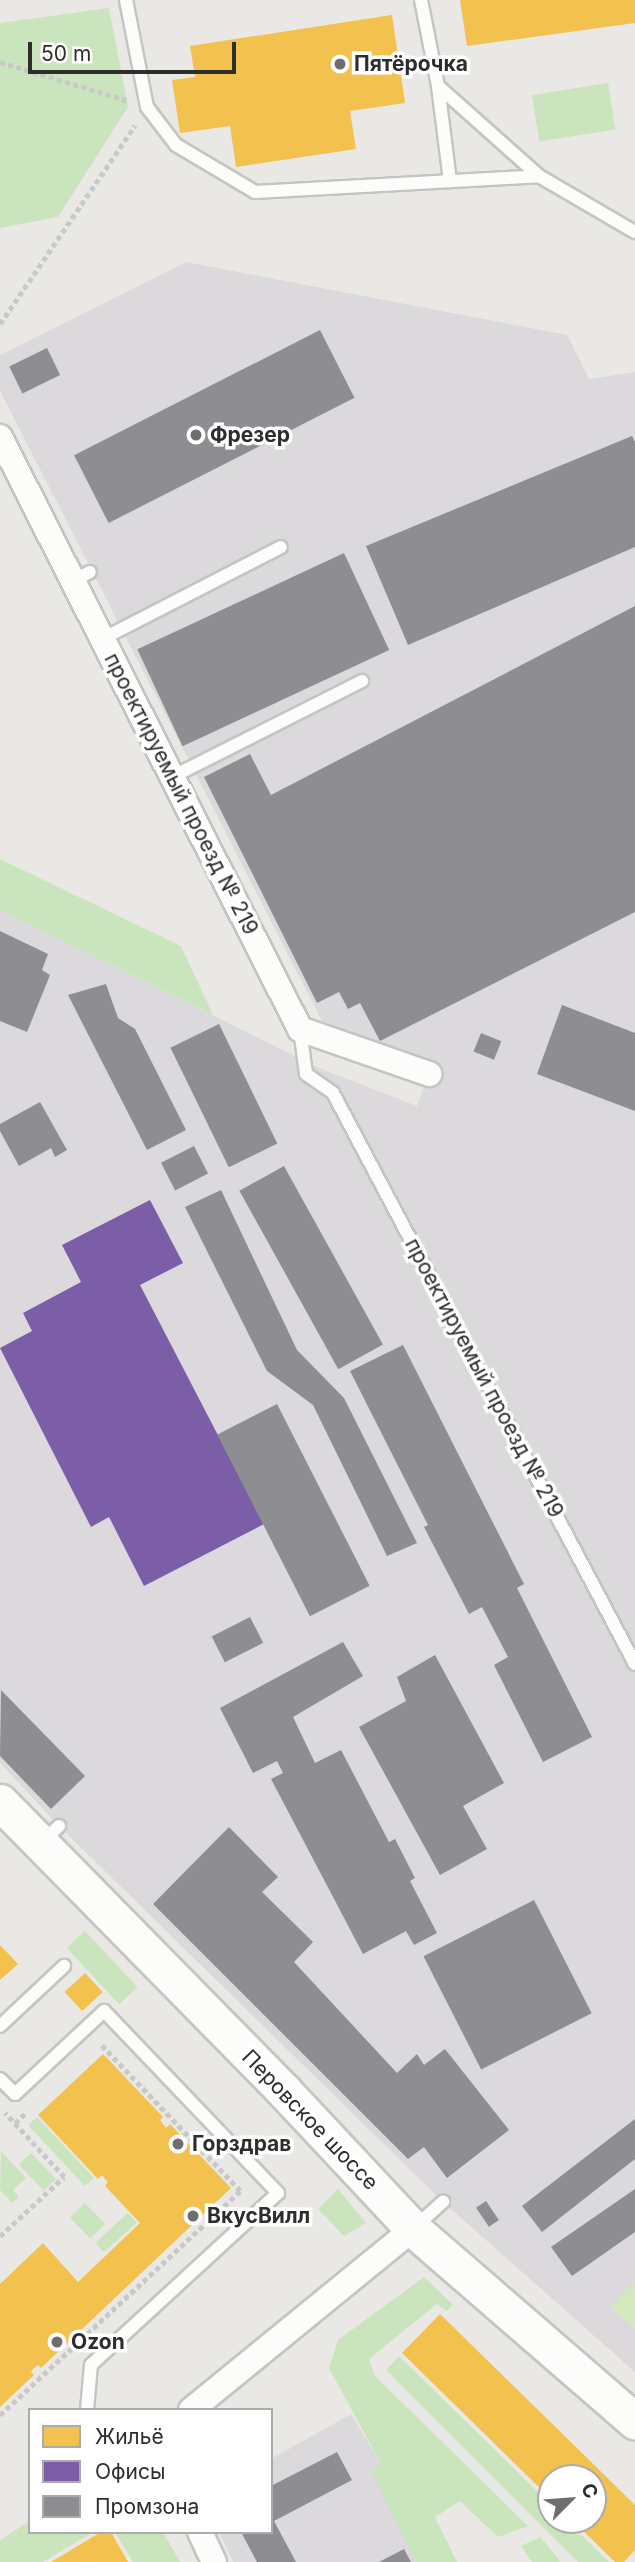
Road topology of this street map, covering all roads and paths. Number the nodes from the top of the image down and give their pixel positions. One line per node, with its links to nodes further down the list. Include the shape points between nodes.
1 (126, 0): 5 (lane)
2 (421, 0): 4 (lane)
3 (0, 62): 5 (path)
4 (438, 86): 6 (lane); 7 (lane)
5 (147, 107): 7 (lane, via 176,145 255,192); 9 (path)
6 (539, 176): 7 (lane); 8 (lane)
7 (450, 181)
8 (635, 232)
9 (0, 324)
10 (0, 438): 12 (street, проектируемый проезд № 219, via 82,576)
11 (281, 547): 12 (lane)
12 (102, 639): 14 (street, проектируемый проезд № 219)
13 (362, 681): 14 (lane)
14 (172, 776): 15 (street, проектируемый проезд № 219)
15 (300, 1029): 16 (street); 17 (lane, проектируемый проезд № 219, via 306,1074 333,1093)
16 (429, 1074)
17 (635, 1664)
18 (0, 1802): 27 (street, Перовское шоссе, via 49,1835)
19 (64, 1966): 20 (lane)
20 (0, 2026)
21 (92, 2052): 31 (path, via 102,2043 240,2191)
22 (0, 2079): 29 (lane, via 15,2094 104,2011 278,2193 91,2365)
23 (34, 2105): 25 (path)
24 (0, 2107): 25 (path)
25 (15, 2123): 28 (path, via 64,2177)
26 (443, 2202): 27 (lane)
27 (413, 2229): 30 (street); 32 (street, Перовское шоссе)
28 (0, 2236)
29 (87, 2408)
30 (193, 2408)
31 (0, 2415)
32 (635, 2421)
33 (201, 2534): 34 (street)
34 (214, 2562)

